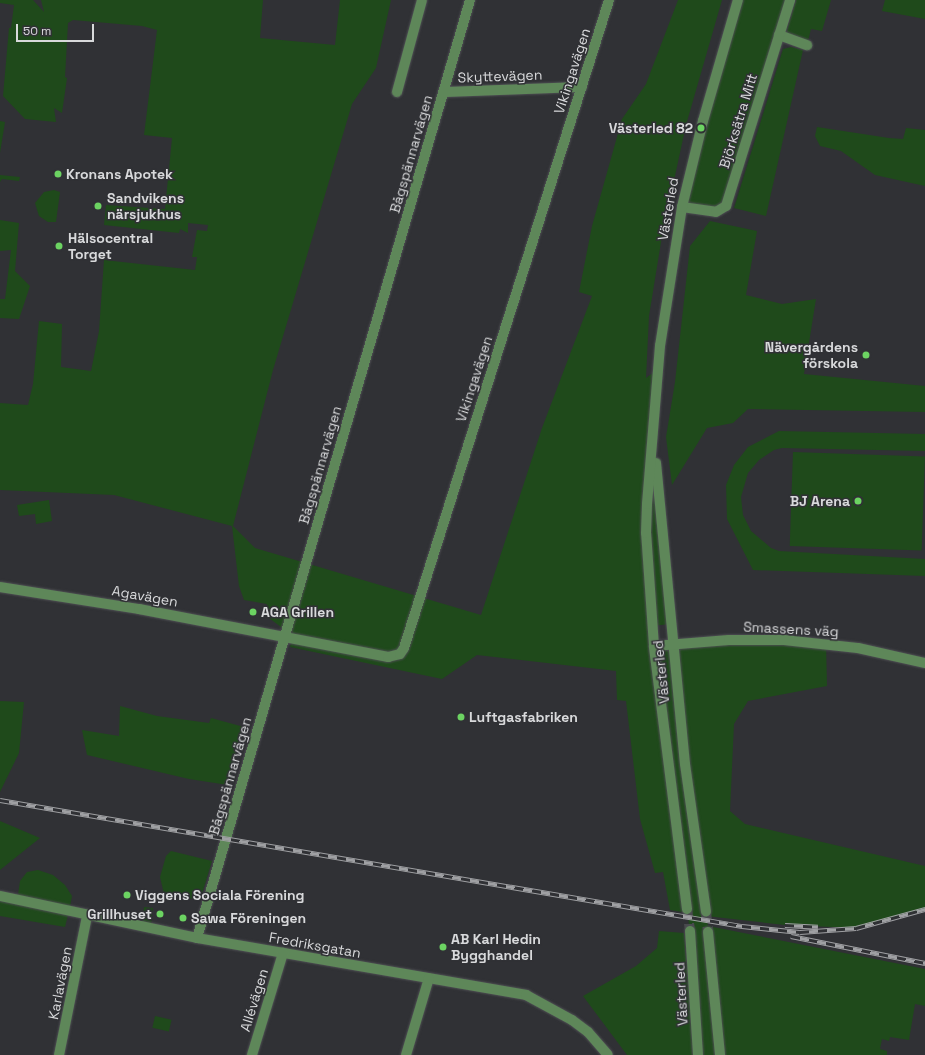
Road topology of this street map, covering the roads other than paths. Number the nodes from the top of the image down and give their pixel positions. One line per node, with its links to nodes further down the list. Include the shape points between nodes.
1 (422, 0): 9 (street)
2 (470, 0): 10 (street, Bågspännarvägen)
3 (609, 0): 8 (street, Vikingavägen)
4 (738, 0): 11 (street, Västerled, via 703,121)
5 (790, 0): 6 (street, Björksätra Mitt)
6 (779, 35): 7 (street); 11 (street, Björksätra Mitt, via 726,206 716,212)
7 (807, 45)
8 (582, 87): 10 (street, Skyttevägen); 14 (street, Vikingavägen, via 404,648 400,654 388,657)
9 (397, 92)
10 (444, 92): 14 (street, Bågspännarvägen)
11 (682, 208): 12 (street, Västerled, via 660,346)
12 (654, 429): 15 (street, Västerled); 16 (street, Västerled, via 646,533)
13 (0, 587): 14 (street, Agavägen, via 139,609)
14 (285, 637): 24 (street, Bågspännarvägen)
15 (672, 644): 16 (street, Smassens väg); 17 (street, Smassens väg, via 729,640 824,643); 20 (street, Västerled, via 685,764)
16 (654, 646): 19 (street, Västerled)
17 (925, 663)
18 (0, 896): 21 (street, Fredriksgatan)
19 (687, 909)
20 (706, 912)
21 (87, 916): 24 (street, Fredriksgatan); 27 (street, Karlavägen)
22 (690, 931): 31 (street, Västerled)
23 (708, 932): 32 (street)
24 (197, 938): 25 (street, Fredriksgatan)
25 (283, 953): 26 (street, Fredriksgatan); 28 (street, Allévägen)
26 (429, 978): 29 (street); 30 (street, Fredriksgatan, via 526,995 572,1020 588,1032)
27 (60, 1055)
28 (252, 1055)
29 (406, 1055)
30 (608, 1055)
31 (698, 1055)
32 (720, 1055)

